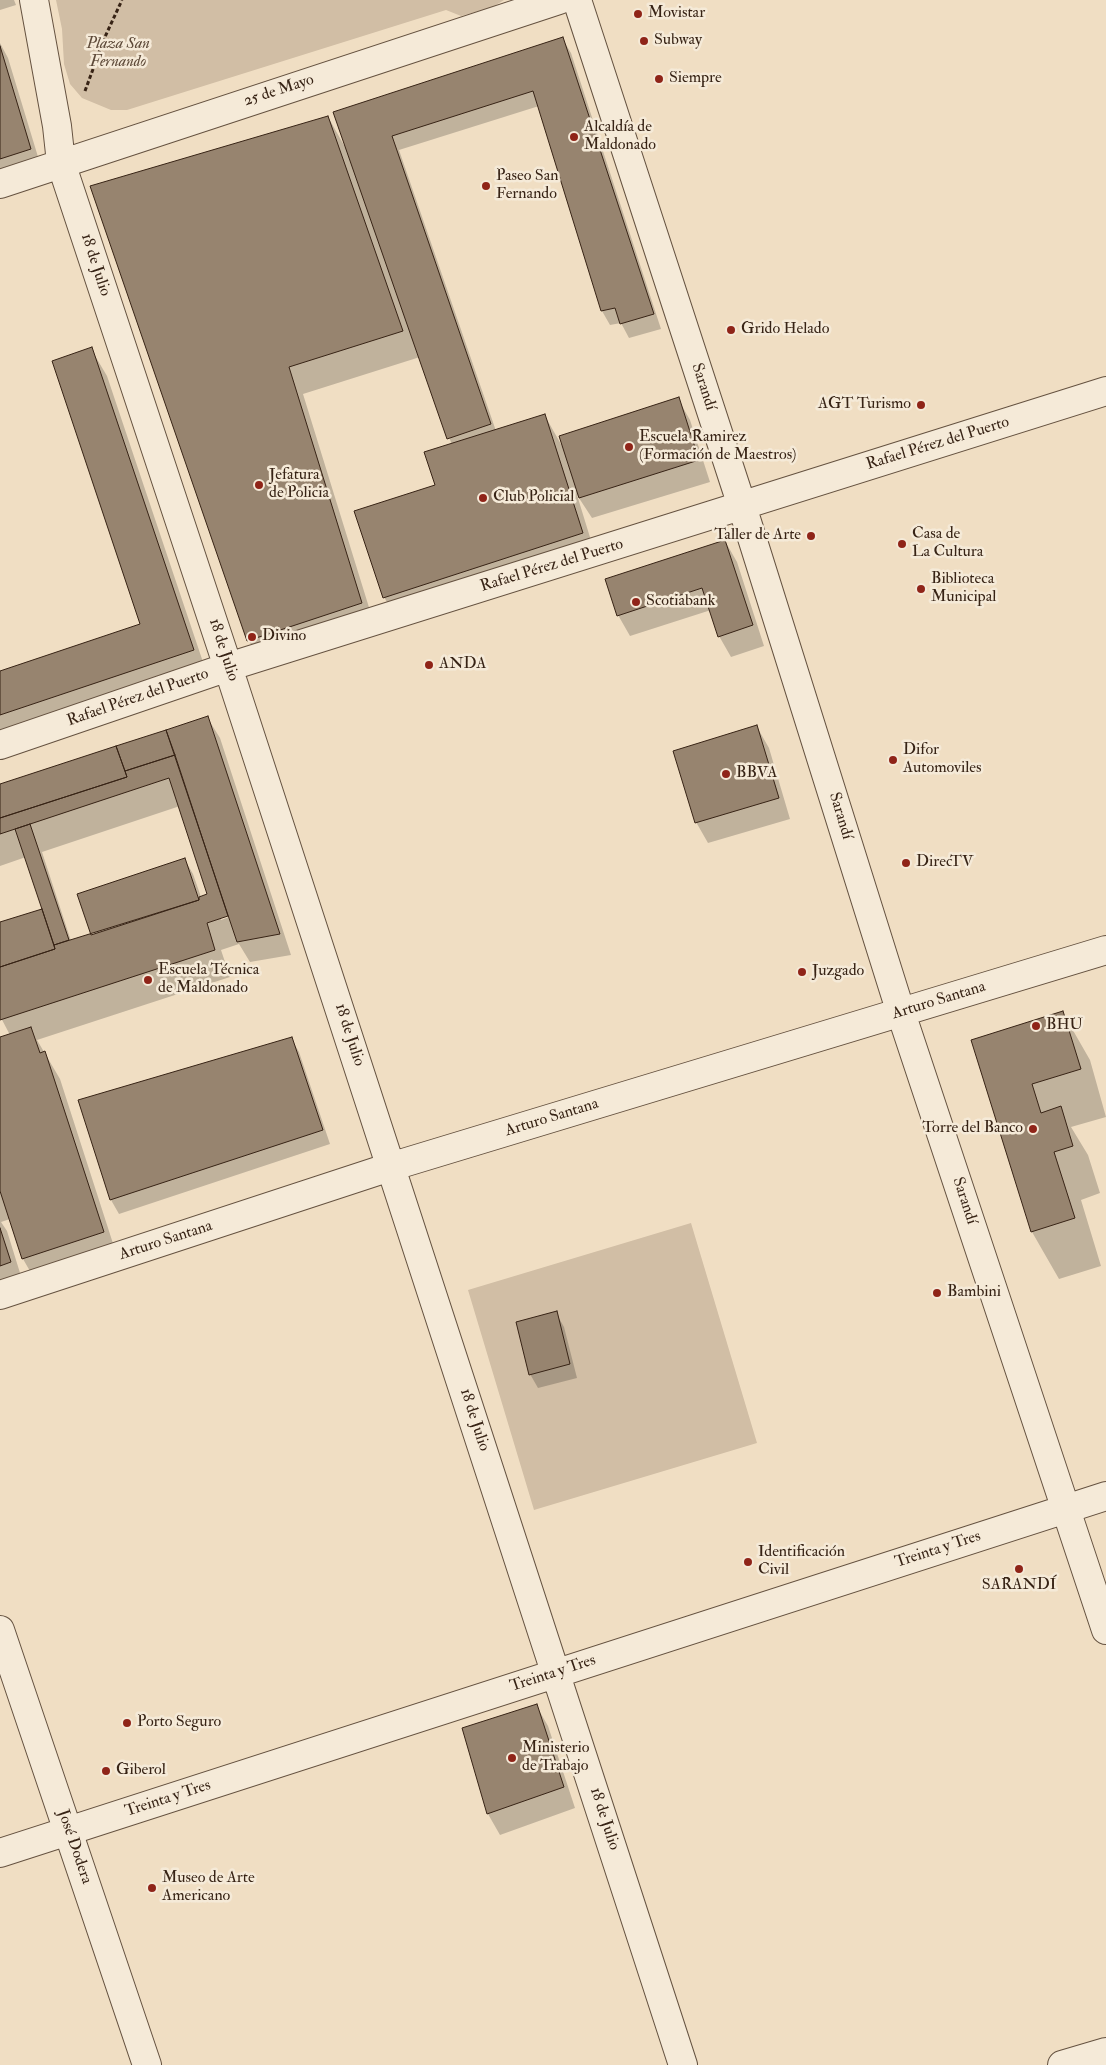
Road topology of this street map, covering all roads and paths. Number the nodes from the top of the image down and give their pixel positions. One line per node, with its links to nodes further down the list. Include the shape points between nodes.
1 (34, 0): 6 (street, 18 de Julio)
2 (122, 0): 5 (path)
3 (559, 0): 6 (street, 25 de Mayo)
4 (577, 0): 9 (street, Sarandí)
5 (82, 98)
6 (61, 163): 7 (street, 25 de Mayo); 10 (street, 18 de Julio)
7 (0, 184)
8 (1106, 391): 9 (street, Rafael Pérez del Puerto)
9 (742, 506): 10 (street, Rafael Pérez del Puerto); 13 (street, Sarandí)
10 (228, 667): 11 (street, Rafael Pérez del Puerto); 14 (street, 18 de Julio)
11 (0, 745)
12 (1106, 950): 13 (street, Arturo Santana)
13 (902, 1012): 14 (street, Arturo Santana); 17 (street, Sarandí)
14 (390, 1167): 15 (street, Arturo Santana); 20 (street, 18 de Julio)
15 (0, 1296)
16 (1106, 1496): 17 (street, Treinta y Tres)
17 (1067, 1508): 19 (street, Sarandí); 20 (street, Treinta y Tres)
18 (0, 1630): 21 (street, José Dodera)
19 (1106, 1630)
20 (557, 1672): 21 (street, Treinta y Tres); 25 (street, 18 de Julio)
21 (68, 1831): 22 (street, Treinta y Tres); 24 (street, José Dodera)
22 (0, 1853)
23 (1106, 2052): 26 (street)
24 (147, 2065)
25 (683, 2065)
26 (1062, 2065)

